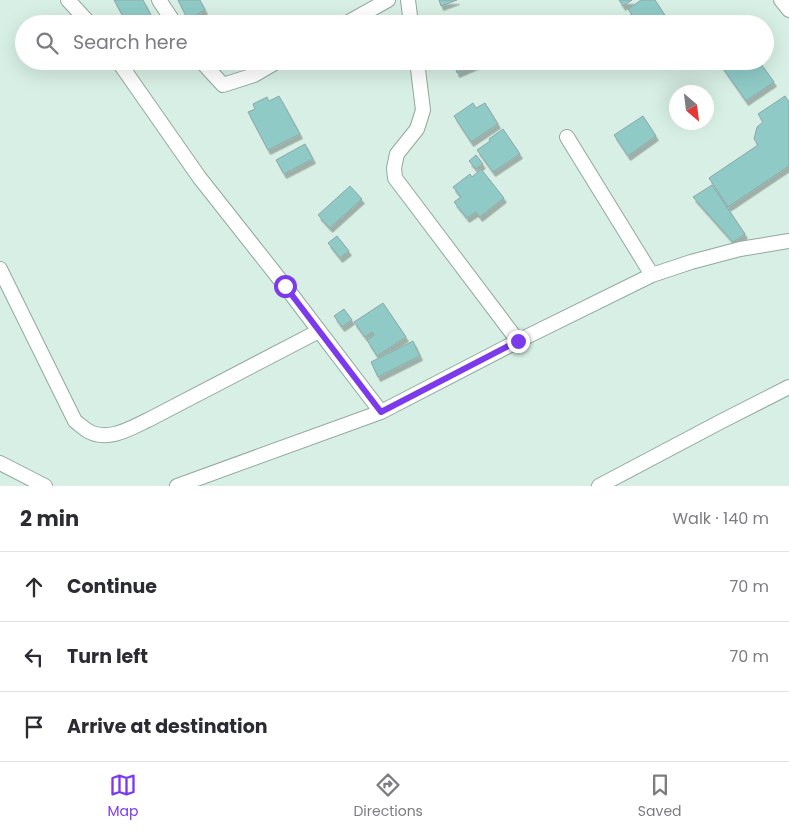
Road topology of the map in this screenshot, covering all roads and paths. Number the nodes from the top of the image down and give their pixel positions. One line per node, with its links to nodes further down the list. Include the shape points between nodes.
1 (68, 0): 7 (street)
2 (159, 0): 8 (street)
3 (388, 0): 9 (street)
4 (408, 0): 10 (street)
5 (781, 0): 6 (street)
6 (789, 10)
7 (82, 15)
8 (169, 15)
9 (361, 15)
10 (410, 15)
11 (124, 70): 19 (street, via 199,177)
12 (209, 70): 13 (street, via 223,86)
13 (263, 70)
14 (418, 70): 20 (street, via 423,110 417,129 397,154 395,178)
15 (567, 137): 18 (street)
16 (789, 241): 18 (street, via 740,249)
17 (0, 269): 19 (street, via 75,421 101,436 119,433 148,420)
18 (652, 275): 20 (street)
19 (319, 332): 22 (street)
20 (518, 341): 22 (street)
21 (789, 387): 26 (street)
22 (381, 412): 25 (street)
23 (0, 463): 24 (street)
24 (45, 486)
25 (177, 486)
26 (599, 486)

